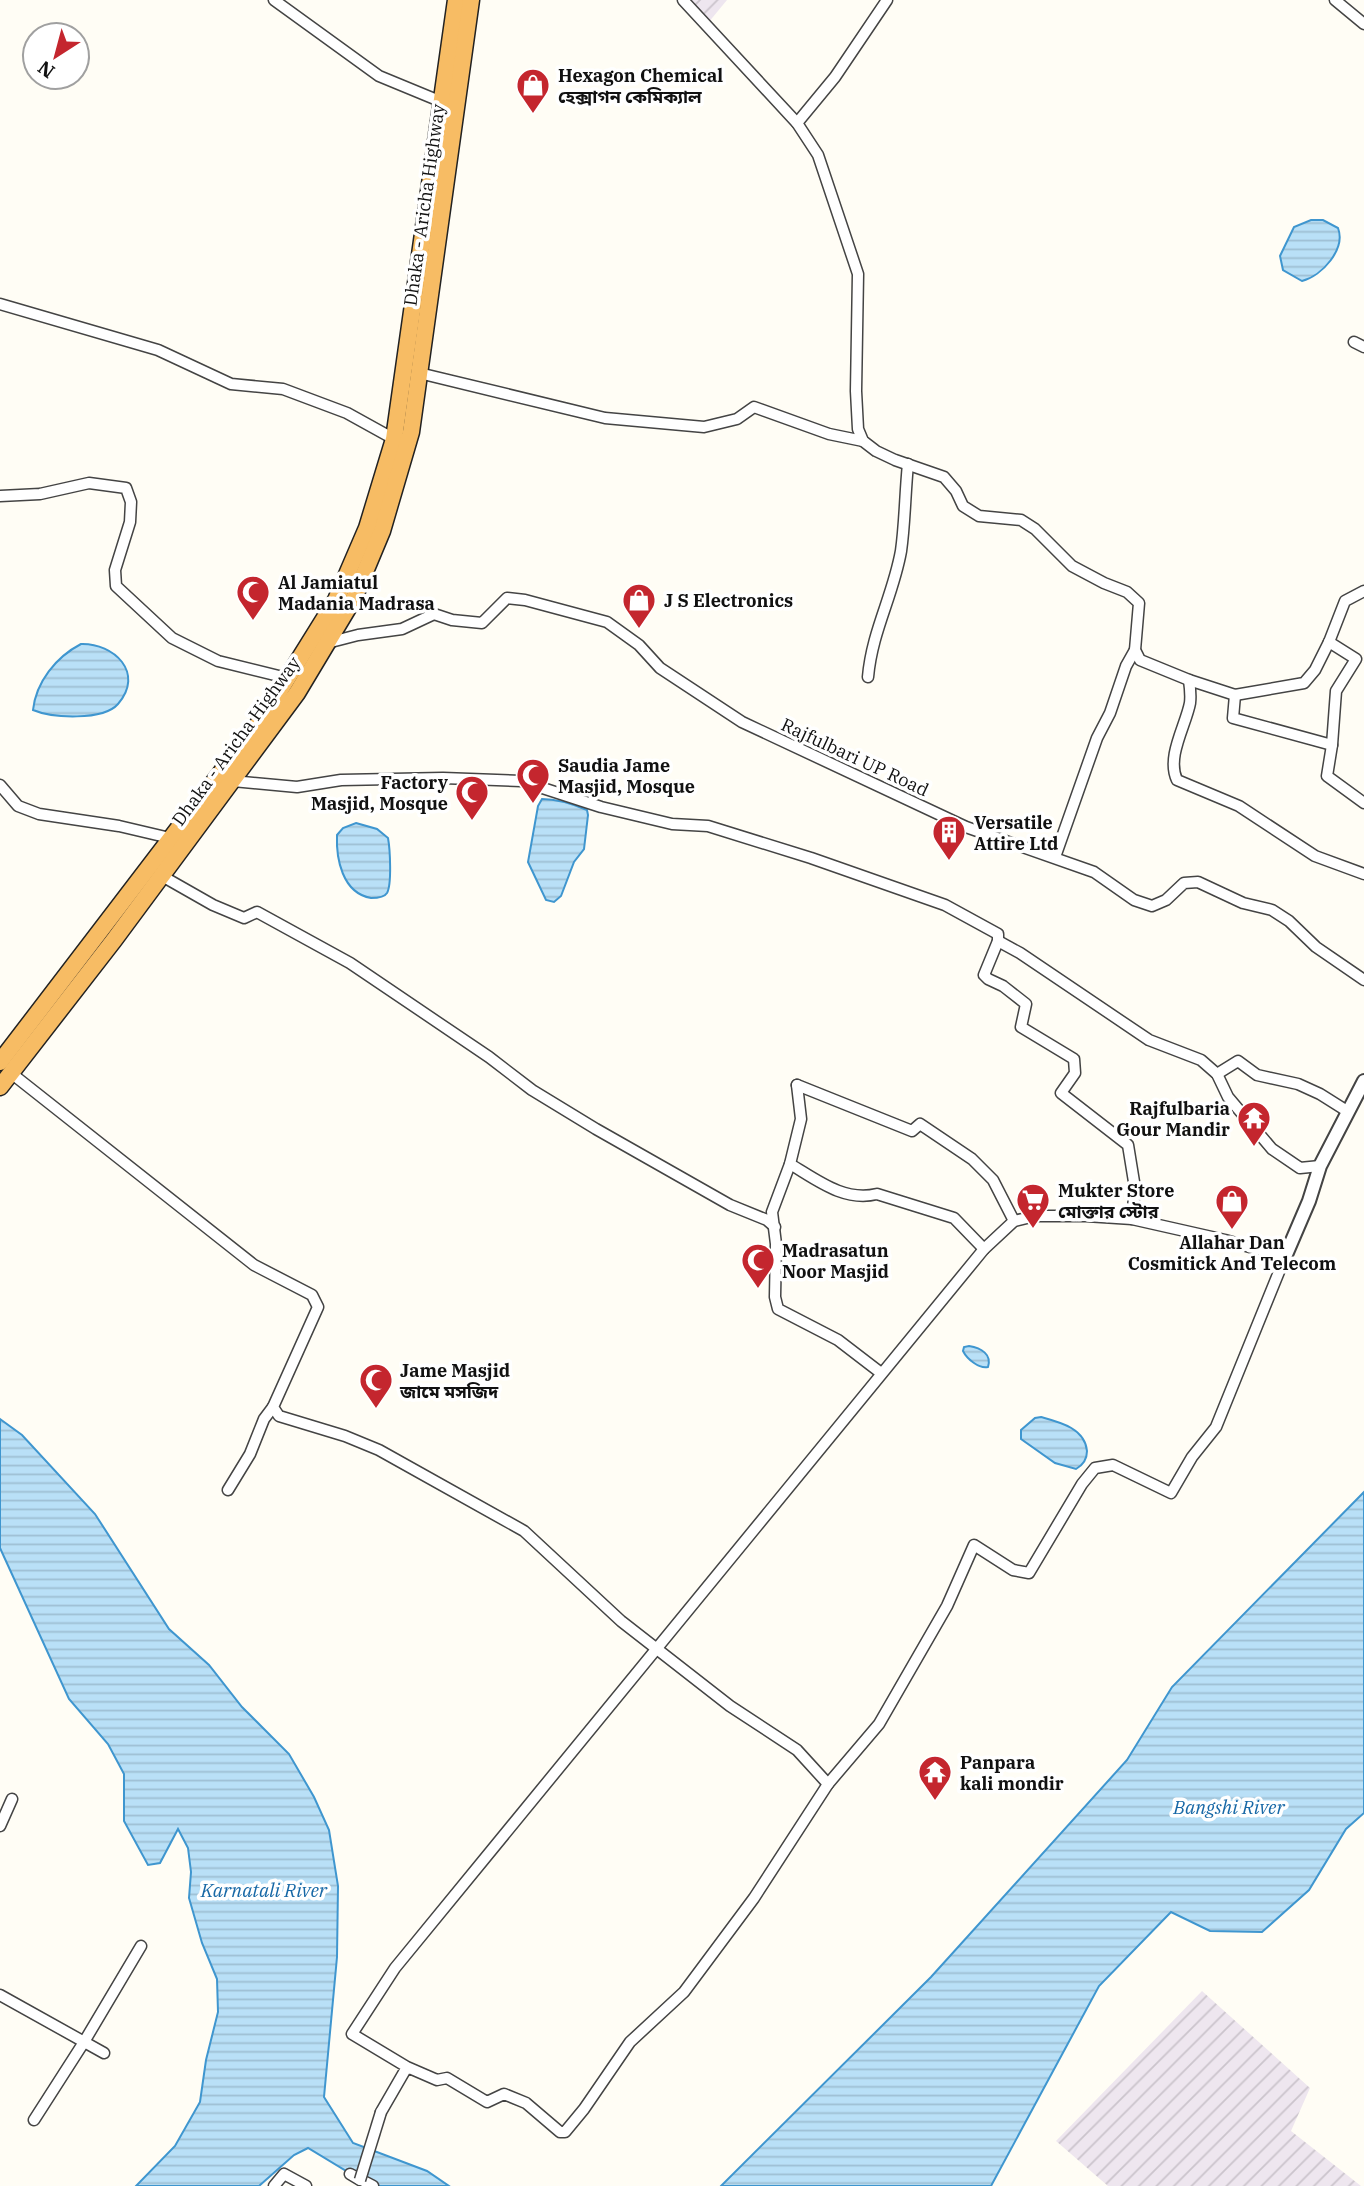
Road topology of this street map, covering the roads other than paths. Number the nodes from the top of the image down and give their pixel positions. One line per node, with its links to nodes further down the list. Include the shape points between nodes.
1 (274, 0): 8 (street, via 379,76)
2 (456, 0): 8 (highway, Dhaka - Aricha Highway)
3 (471, 0): 11 (highway, Dhaka - Aricha Highway)
4 (683, 0): 9 (street)
5 (887, 0): 9 (street, via 835,77)
6 (1335, 0): 7 (street)
7 (1364, 24)
8 (442, 102): 12 (highway, Dhaka - Aricha Highway)
9 (797, 123): 13 (street, via 818,155 858,274 857,404)
10 (0, 304): 12 (street, via 158,350 231,384 283,388 347,413)
11 (419, 373): 13 (street, via 605,418 704,427 737,419 754,407); 18 (highway, Dhaka - Aricha Highway, via 411,432 382,531 354,598)
12 (394, 439): 21 (highway, Dhaka - Aricha Highway, via 367,528 336,600)
13 (863, 441): 14 (street)
14 (908, 464): 19 (street, via 944,477 963,506 979,516 1021,520 1072,566 1127,592 1139,603); 20 (street, via 901,551 870,652)
15 (0, 496): 21 (street, via 40,494 89,483 127,488 130,522 114,570 116,586 172,638 218,661)
16 (1364, 591): 17 (street, via 1345,601)
17 (1329, 642): 23 (street, via 1304,683); 24 (street, via 1356,659 1336,691)
18 (327, 643): 25 (highway, Dhaka - Aricha Highway, via 298,694); 29 (street, Rajfulbari UP Road, via 402,629 434,614 482,623 507,598 607,622 639,645 660,668 742,722 966,827)
19 (1136, 650): 22 (street, via 1140,660); 29 (street, via 1097,738)
20 (868, 677)
21 (287, 678): 28 (highway, Dhaka - Aricha Highway, via 262,719)
22 (1189, 680): 23 (street); 30 (street, via 1190,701 1176,753 1177,780 1239,806 1315,856)
23 (1235, 695): 24 (street, via 1233,718)
24 (1332, 745): 27 (street, via 1327,776)
25 (233, 780): 31 (highway, Dhaka - Aricha Highway); 32 (street, via 296,787 341,780 521,781 601,807 672,824 708,827 811,858 945,905 995,931)
26 (0, 785): 28 (street, via 18,806 39,814)
27 (1364, 803)
28 (170, 838): 34 (highway, Dhaka - Aricha Highway)
29 (1055, 857): 33 (street, Rajfulbari UP Road, via 1152,906 1184,883 1198,882 1272,910)
30 (1364, 874)
31 (162, 876): 34 (highway, Dhaka - Aricha Highway); 43 (street, via 244,918 257,912 350,963 532,1090)
32 (998, 941): 35 (street, via 1150,1040 1201,1060); 41 (street, via 984,975 1026,1004 1021,1027 1074,1059 1075,1073 1061,1093 1128,1145 1135,1188)
33 (1364, 980)
34 (5, 1067): 37 (highway, Dhaka - Aricha Highway); 47 (street, via 254,1265 312,1295 318,1307)
35 (1217, 1074): 38 (street, via 1238,1061 1257,1075 1298,1084); 40 (street, via 1228,1097 1272,1149 1300,1168)
36 (1364, 1081): 38 (street)
37 (0, 1087)
38 (1347, 1111): 40 (street)
39 (790, 1164): 42 (street, via 801,1119 797,1085 912,1131 920,1124 972,1159 993,1180); 43 (street, via 772,1212); 44 (street, via 847,1195 877,1194 954,1218)
40 (1320, 1166): 45 (street)
41 (1132, 1219): 42 (street, via 1035,1216); 45 (street)
42 (1014, 1221): 44 (street)
43 (775, 1227): 46 (street, via 778,1309 838,1340)
44 (984, 1249): 46 (street)
45 (1285, 1257): 50 (street, via 1216,1427 1171,1493 1113,1465 1095,1468 1029,1573 1013,1570 974,1545 947,1606 879,1724)
46 (881, 1373): 49 (street)
47 (273, 1407): 48 (street); 49 (street, via 279,1416 379,1450 524,1531)
48 (228, 1490)
49 (658, 1649): 50 (street, via 730,1706 797,1750); 57 (street, via 395,1968 352,2034)
50 (828, 1784): 57 (street, via 754,1898 684,1992 630,2042 565,2132 560,2133 526,2103 504,2094 487,2102 447,2078 437,2080)
51 (12, 1798): 52 (street)
52 (0, 1826)
53 (141, 1946): 55 (street)
54 (0, 1995): 55 (street)
55 (85, 2042): 56 (street); 58 (street)
56 (104, 2053)
57 (407, 2067): 61 (street, bridge, via 380,2112 360,2180 350,2174)
58 (34, 2120)
59 (274, 2186): 60 (street, via 284,2174)
60 (306, 2186)
61 (373, 2186)

